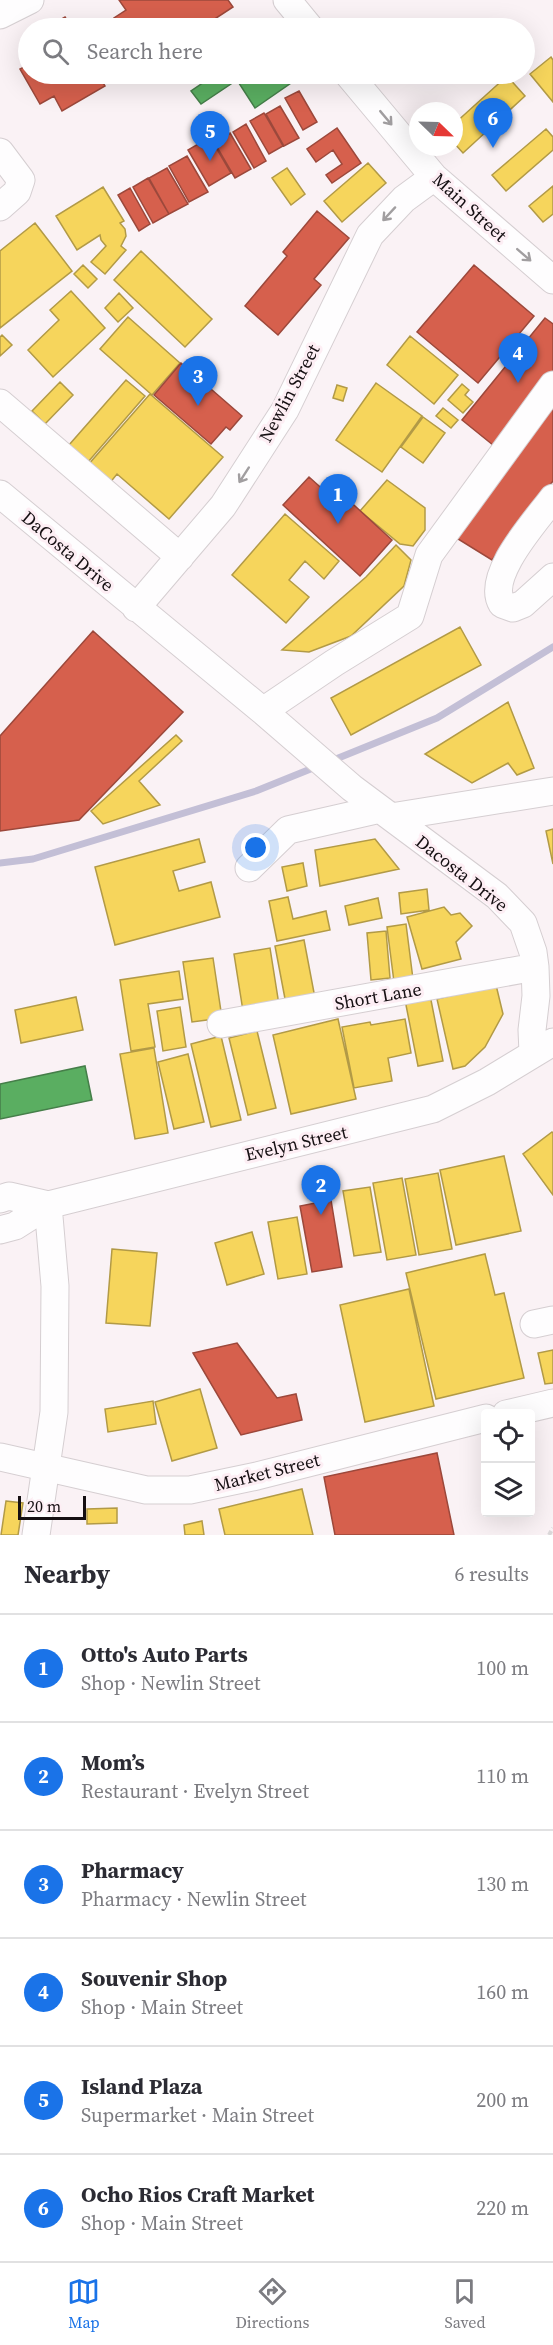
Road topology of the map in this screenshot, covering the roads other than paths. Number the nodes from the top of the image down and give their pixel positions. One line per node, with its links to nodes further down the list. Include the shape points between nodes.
1 (30, 0): 3 (street)
2 (286, 0): 4 (street)
3 (0, 15)
4 (301, 18)
5 (356, 84): 7 (street, Main Street, one-way to 7)
6 (0, 152): 8 (street, via 21,180 17,192)
7 (434, 177): 9 (street, Main Street, one-way to 9); 14 (street, Newlin Street, one-way to 14, via 404,199 370,235 285,410 223,506)
8 (0, 207)
9 (553, 280)
10 (553, 385): 17 (street, via 429,555 410,616)
11 (0, 403): 14 (street)
12 (0, 494): 16 (street, DaCosta Drive)
13 (553, 498): 15 (street, via 507,560 497,597 513,608)
14 (180, 557): 16 (street, Newlin Street)
15 (553, 577)
16 (136, 608): 17 (street)
17 (263, 711): 19 (street, Dacosta Drive)
18 (553, 791): 19 (street)
19 (385, 813): 20 (street, via 288,830); 21 (street, Dacosta Drive, via 497,896 523,923)
20 (249, 868)
21 (535, 967): 22 (street, Short Lane); 23 (street, Dacosta Drive, via 532,1030)
22 (221, 1024)
23 (546, 1050): 25 (street, Evelyn Street, via 433,1109)
24 (0, 1199): 25 (street, Evelyn Street, via 9,1196)
25 (48, 1205): 26 (street, Evelyn Street, via 15,1226); 31 (street, via 55,1286 55,1347 54,1412)
26 (0, 1230)
27 (553, 1403): 28 (street)
28 (525, 1409)
29 (481, 1419): 31 (street, Market Street, via 190,1490 147,1490)
30 (0, 1457): 31 (street, Market Street)
31 (47, 1469): 32 (street)
32 (36, 1535)

